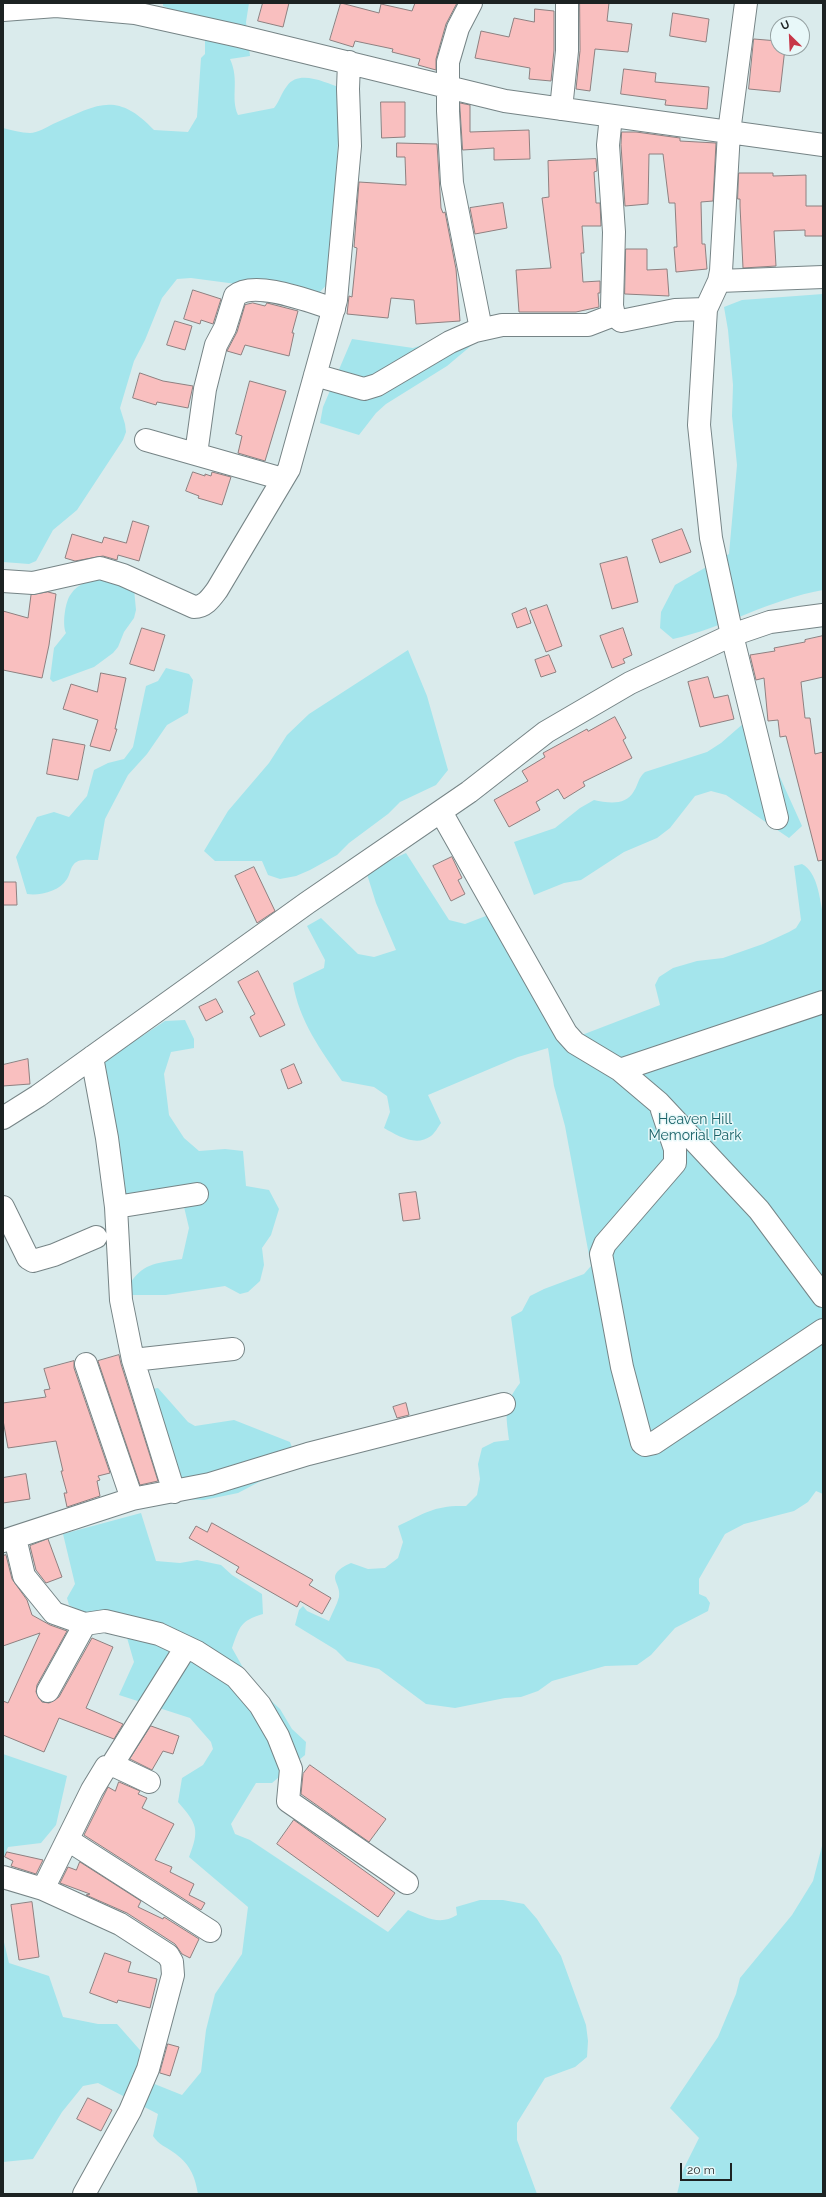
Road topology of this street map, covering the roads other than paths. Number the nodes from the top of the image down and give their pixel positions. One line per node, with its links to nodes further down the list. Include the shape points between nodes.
1 (471, 3): 7 (street, via 458,28 448,62)
2 (567, 3): 8 (street, via 567,51)
3 (746, 3): 10 (street)
4 (122, 8): 5 (street, via 56,6); 6 (street)
5 (3, 10)
6 (349, 62): 7 (street); 14 (street, via 350,146)
7 (447, 86): 8 (street, via 505,101); 17 (street, via 452,183)
8 (561, 109): 9 (street)
9 (611, 116): 10 (street); 16 (street, via 608,145 614,232)
10 (729, 132): 11 (street); 13 (street)
11 (823, 144)
12 (823, 277): 13 (street)
13 (719, 281): 15 (street)
14 (334, 309): 18 (street); 20 (street, via 274,292 251,289 235,296 225,328 216,345 205,389)
15 (706, 309): 16 (street, via 675,310 621,321); 24 (street, via 699,425 711,538)
16 (614, 316): 17 (street, via 588,325 502,325)
17 (481, 330): 18 (street, via 450,342 378,385 364,389)
18 (315, 375): 21 (street, via 289,469)
19 (146, 440): 20 (street)
20 (196, 454): 21 (street)
21 (283, 478): 22 (street, via 217,590 200,607 184,604 123,574 100,568 33,583)
22 (3, 581)
23 (823, 615): 24 (street, via 770,622)
24 (732, 635): 25 (street, via 630,683 546,732); 26 (street)
25 (441, 812): 28 (street, via 307,903); 29 (street, via 566,1033 575,1042)
26 (777, 818)
27 (823, 1002): 29 (street)
28 (92, 1057): 31 (street); 34 (street, via 107,1138)
29 (620, 1070): 30 (street)
30 (659, 1103): 36 (street, via 759,1210); 37 (street, via 675,1149 675,1164 605,1244 601,1254 622,1368 642,1443 654,1443)
31 (3, 1118)
32 (197, 1194): 34 (street)
33 (3, 1207): 35 (street, via 28,1258 33,1261)
34 (116, 1207): 39 (street, via 121,1300)
35 (96, 1237)
36 (823, 1296)
37 (823, 1330)
38 (233, 1349): 39 (street)
39 (132, 1360): 42 (street)
40 (86, 1364): 43 (street)
41 (504, 1404): 42 (street, via 308,1454 210,1484)
42 (174, 1492): 43 (street)
43 (132, 1499): 44 (street, via 80,1514)
44 (9, 1540): 45 (street, via 24,1576 54,1613)
45 (85, 1624): 46 (street, via 105,1621 159,1634); 47 (street)
46 (186, 1647): 48 (street); 52 (street, via 236,1677 260,1705 278,1736 291,1769 288,1801)
47 (48, 1691)
48 (112, 1765): 49 (street); 50 (street, via 106,1767 92,1790)
49 (149, 1782)
50 (68, 1840): 53 (street); 54 (street)
51 (3, 1877): 53 (street)
52 (407, 1883)
53 (43, 1889): 55 (street, via 120,1924 150,1942 168,1955 173,1968 148,2068 130,2111)
54 (210, 1931)
55 (84, 2194)

